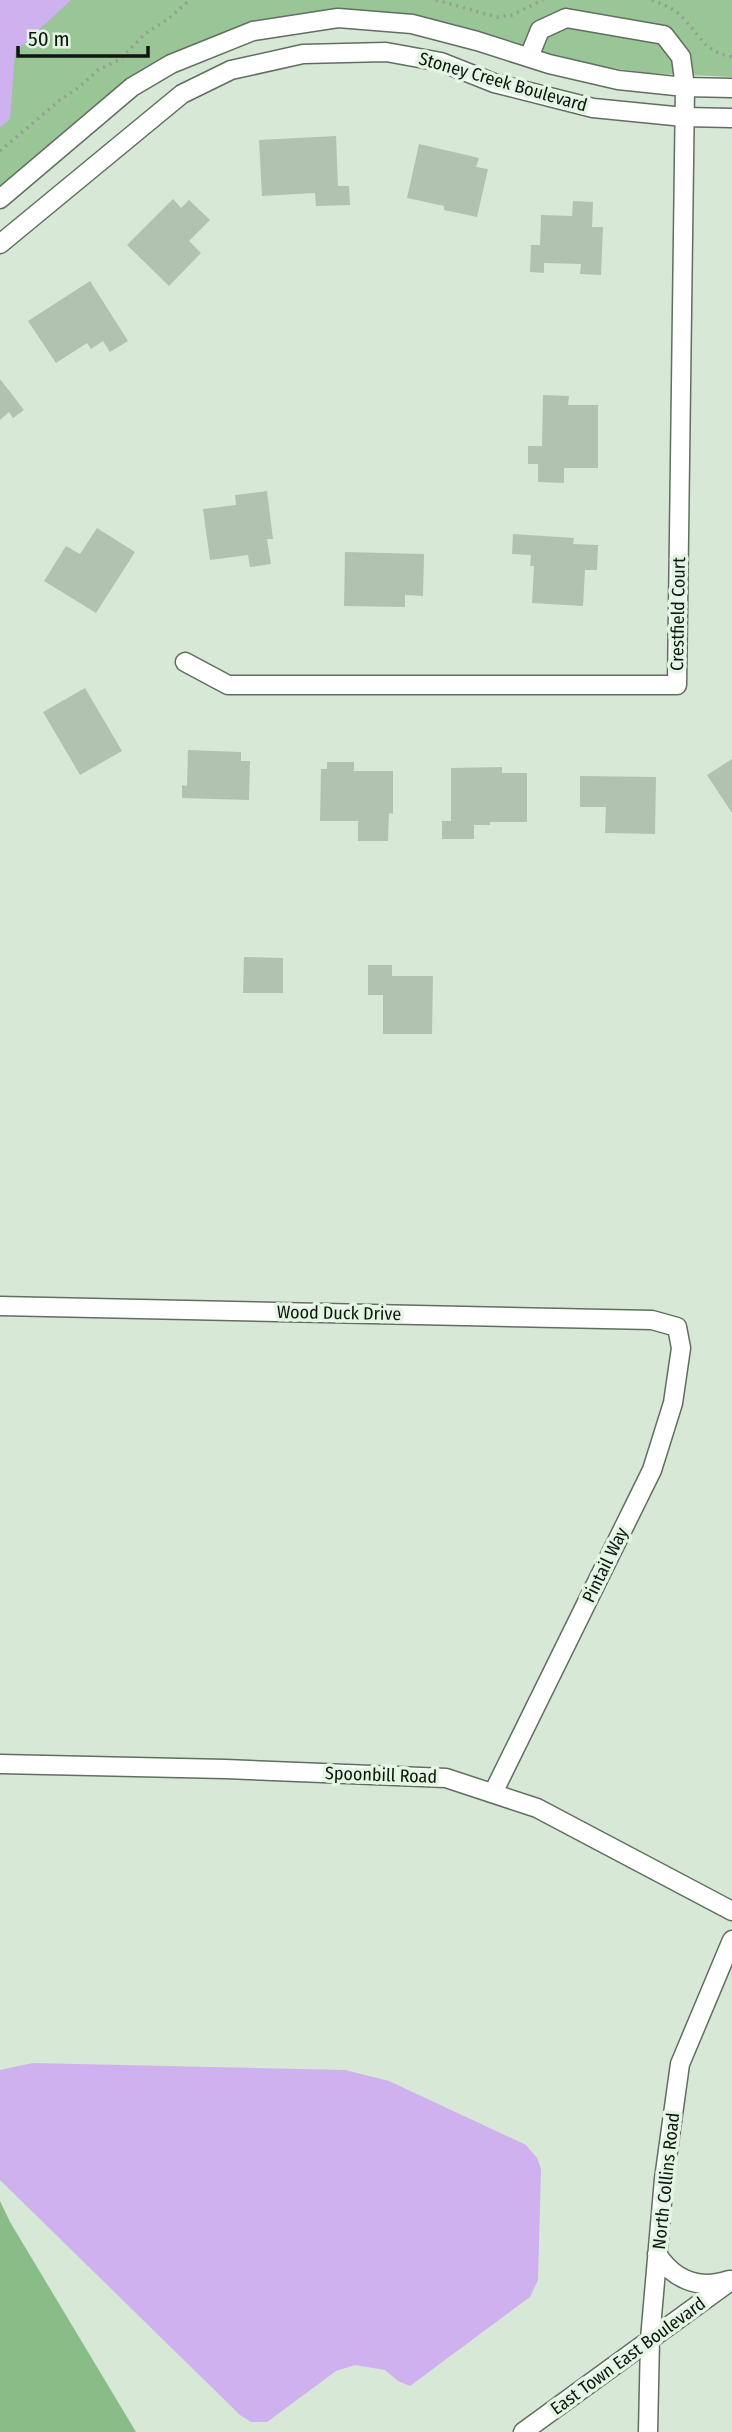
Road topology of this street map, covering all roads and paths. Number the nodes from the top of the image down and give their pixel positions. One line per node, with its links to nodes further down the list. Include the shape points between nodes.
1 (190, 0): 11 (path)
2 (436, 0): 3 (path, via 497,16 512,15)
3 (543, 0)
4 (652, 0): 6 (path, via 684,18 713,52)
5 (529, 57): 7 (street, Stoney Creek Boulevard, via 618,80); 7 (street, Crestfield Court, via 540,30 566,18 664,35 681,57); 12 (street, Stoney Creek Boulevard, via 412,24 338,18 253,31 171,64 132,88)
6 (732, 57)
7 (685, 87): 8 (street, Stoney Creek Boulevard); 9 (street, Crestfield Court)
8 (732, 88)
9 (684, 117): 10 (street, Stoney Creek Boulevard); 13 (street, Stoney Creek Boulevard, via 593,108 494,83 441,62 386,52 303,54 231,70 181,93); 14 (street, Crestfield Court, via 677,685 228,685)
10 (732, 118)
11 (0, 151)
12 (0, 199)
13 (0, 244)
14 (185, 662)
15 (0, 1306): 16 (street, Wood Duck Drive, via 652,1320)
16 (677, 1327): 18 (street, Pintail Way, via 681,1348 673,1403 652,1470)
17 (0, 1764): 18 (street, Spoonbill Road, via 446,1778)
18 (493, 1793): 19 (street, Spoonbill Road, via 537,1808)
19 (732, 1911)
20 (732, 1940): 21 (street, North Collins Road, via 680,2064)
21 (657, 2254): 22 (street, via 670,2271 688,2281 709,2284); 23 (street, North Collins Road)
22 (732, 2279): 23 (street, East Town East Boulevard)
23 (650, 2339): 24 (street, East Town East Boulevard); 25 (street, North Collins Road)
24 (523, 2432)
25 (648, 2432)

